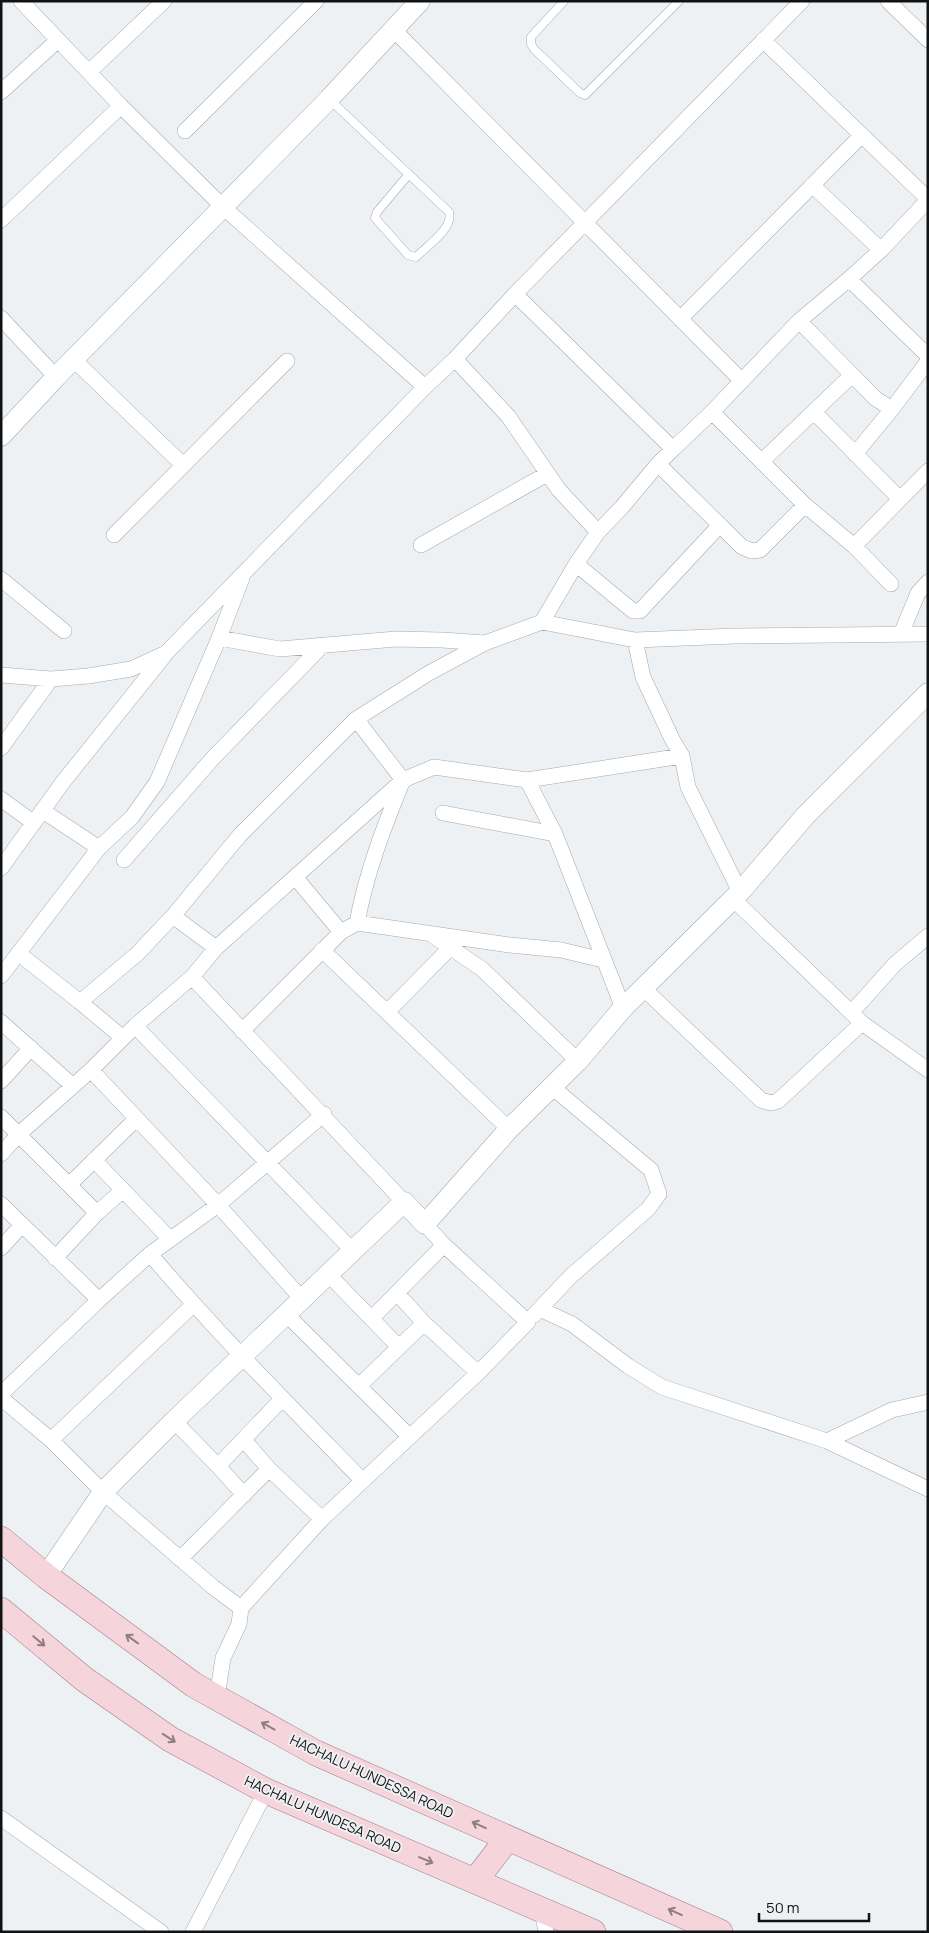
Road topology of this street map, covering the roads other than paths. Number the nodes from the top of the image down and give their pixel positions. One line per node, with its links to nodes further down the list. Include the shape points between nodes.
1 (21, 1): 10 (street)
2 (164, 1): 13 (street)
3 (316, 1): 17 (street)
4 (420, 1): 9 (street)
5 (564, 1): 6 (lane, via 531,38 531,44 585,95)
6 (679, 1)
7 (802, 1): 11 (street)
8 (888, 1): 12 (street)
9 (394, 30): 15 (street); 24 (street)
10 (58, 40): 13 (street); 14 (street)
11 (763, 40): 18 (street); 24 (street)
12 (928, 40)
13 (89, 72): 16 (street)
14 (1, 92)
15 (330, 100): 19 (lane); 22 (street)
16 (121, 106): 22 (street); 23 (street)
17 (185, 131)
18 (862, 135): 20 (street); 21 (street)
19 (409, 174): 19 (lane, via 449,212 450,217 448,226 416,257 408,255 375,218)
20 (812, 185): 25 (street); 29 (street)
21 (928, 200): 25 (street)
22 (223, 207): 33 (street); 39 (street)
23 (1, 220)
24 (585, 224): 27 (street); 29 (street)
25 (881, 250): 26 (street)
26 (849, 279): 30 (street); 31 (street)
27 (515, 294): 32 (street); 44 (street)
28 (1, 318): 37 (street)
29 (680, 320): 38 (street)
30 (799, 321): 36 (street); 38 (street)
31 (928, 356)
32 (455, 359): 39 (street); 50 (street, via 508,416)
33 (74, 360): 37 (street); 48 (street)
34 (287, 361): 48 (street)
35 (928, 361): 40 (street)
36 (852, 375): 40 (street); 42 (street)
37 (56, 377): 43 (street)
38 (742, 381): 41 (street)
39 (425, 387): 59 (street)
40 (892, 410): 45 (street)
41 (712, 412): 44 (street); 46 (street)
42 (814, 412): 45 (street); 46 (street)
43 (1, 436)
44 (672, 449): 47 (street)
45 (855, 454): 51 (street)
46 (762, 462): 52 (street)
47 (658, 464): 53 (street); 54 (street)
48 (183, 465): 55 (street)
49 (928, 471): 51 (street)
50 (547, 474): 54 (street); 56 (street)
51 (900, 499): 57 (street)
52 (805, 505): 53 (street, via 760,550 742,547); 57 (street)
53 (720, 525): 58 (street, via 640,611 633,611)
54 (598, 532): 58 (street)
55 (114, 535)
56 (421, 545)
57 (854, 546): 62 (street)
58 (576, 564): 63 (street)
59 (244, 572): 67 (street); 71 (street)
60 (1, 579): 64 (street)
61 (928, 582): 65 (street, via 918,593)
62 (891, 584)
63 (542, 622): 68 (street); 69 (street)
64 (64, 631)
65 (901, 634): 66 (street); 68 (street)
66 (928, 634)
67 (219, 638): 70 (street, via 280,649); 85 (street, via 157,782 132,817)
68 (635, 640): 77 (street, via 643,677)
69 (485, 643): 70 (street, via 396,639); 75 (street, via 429,672)
70 (321, 647): 86 (street, via 213,758)
71 (166, 653): 73 (street, via 131,670); 81 (street)
72 (1, 676): 73 (street)
73 (52, 679): 76 (street)
74 (928, 693): 89 (street, via 805,816)
75 (356, 719): 78 (street); 90 (street, via 240,835)
76 (1, 748)
77 (682, 756): 79 (street); 89 (street, via 688,787)
78 (403, 780): 79 (street, via 434,767); 88 (street); 91 (street, via 378,841 362,893)
79 (527, 780): 84 (street)
80 (1, 799): 83 (street)
81 (43, 811): 83 (street); 85 (street)
82 (443, 813): 84 (street)
83 (34, 823): 87 (street)
84 (555, 834): 99 (street)
85 (99, 848): 98 (street)
86 (124, 860)
87 (1, 868)
88 (295, 877): 92 (street); 96 (street)
89 (736, 895): 102 (street); 106 (street)
90 (173, 916): 96 (street); 103 (street, via 137,954)
91 (357, 923): 92 (street); 93 (street)
92 (341, 932): 97 (street)
93 (426, 932): 95 (street); 99 (street, via 560,950)
94 (928, 936): 106 (street, via 895,964)
95 (451, 947): 105 (street); 112 (street, via 482,969)
96 (216, 948): 101 (street)
97 (322, 950): 105 (street); 109 (street)
98 (18, 953): 100 (street); 103 (street)
99 (603, 960): 104 (street)
100 (1, 976)
101 (192, 976): 108 (street); 109 (street)
102 (643, 988): 104 (street); 106 (street, via 761,1100 771,1103 778,1101)
103 (80, 1002): 110 (street)
104 (622, 1008): 112 (street)
105 (387, 1012): 121 (street)
106 (857, 1018): 114 (street)
107 (1, 1022): 111 (street)
108 (135, 1026): 110 (street); 125 (street)
109 (242, 1031): 118 (street)
110 (122, 1038): 113 (street)
111 (31, 1048): 115 (street); 116 (street)
112 (578, 1061): 117 (street)
113 (90, 1070): 116 (street); 120 (street)
114 (928, 1070)
115 (1, 1081)
116 (73, 1086): 122 (street)
117 (552, 1087): 121 (street); 145 (street, via 651,1170 659,1194 648,1209 571,1276)
118 (324, 1114): 125 (street); 128 (street)
119 (1, 1117): 122 (street)
120 (135, 1120): 124 (street); 130 (street)
121 (508, 1129): 132 (street)
122 (20, 1134): 123 (street); 126 (street)
123 (1, 1154)
124 (94, 1160): 126 (street); 127 (street)
125 (267, 1163): 130 (street); 137 (street)
126 (70, 1185): 131 (street)
127 (122, 1190): 131 (street); 134 (street)
128 (404, 1202): 132 (street); 137 (street)
129 (1, 1204): 133 (street)
130 (218, 1205): 134 (street); 142 (street)
131 (98, 1213): 139 (street)
132 (425, 1224): 135 (street)
133 (22, 1225): 136 (street); 139 (street)
134 (170, 1238): 138 (street)
135 (444, 1245): 141 (street); 148 (street)
136 (1, 1248)
137 (352, 1250): 140 (street)
138 (150, 1254): 143 (street); 144 (street)
139 (55, 1258): 143 (street)
140 (328, 1274): 142 (street); 147 (street)
141 (397, 1293): 147 (street); 149 (street)
142 (302, 1298): 146 (street)
143 (98, 1300): 154 (street)
144 (193, 1305): 151 (street); 160 (street)
145 (540, 1309): 148 (street); 162 (street, via 572,1324 662,1387)
146 (286, 1314): 151 (street); 153 (street)
147 (372, 1318): 150 (street)
148 (528, 1322): 152 (street)
149 (424, 1323): 150 (street); 152 (street)
150 (399, 1346): 153 (street)
151 (243, 1357): 156 (street); 158 (street)
152 (478, 1373): 159 (street)
153 (360, 1385): 159 (street)
154 (1, 1394)
155 (1, 1398): 160 (street)
156 (282, 1399): 161 (street); 165 (street)
157 (928, 1402): 162 (street, via 892,1410)
158 (174, 1421): 163 (street); 167 (street)
159 (409, 1436): 165 (street)
160 (51, 1440): 167 (street)
161 (244, 1440): 163 (street); 164 (street)
162 (827, 1441): 166 (street)
163 (218, 1466): 168 (street)
164 (269, 1469): 168 (street); 169 (street)
165 (362, 1480): 169 (street)
166 (928, 1489)
167 (103, 1492): 171 (street); 172 (street)
168 (244, 1495): 171 (street)
169 (322, 1519): 173 (street)
170 (1, 1539): 172 (main road, HACHALU HUNDESSA ROAD)
171 (180, 1559): 173 (street)
172 (46, 1576): 175 (main road, HACHALU HUNDESSA ROAD, one-way to 172, via 194,1685)
173 (240, 1608): 175 (street, via 239,1624 223,1658)
174 (1, 1610): 176 (main road, HACHALU HUNDESA ROAD, one-way to 176, via 84,1679 170,1740)
175 (217, 1698): 178 (main road, HACHALU HUNDESSA ROAD, one-way to 175, via 316,1753)
176 (266, 1791): 179 (main road, HACHALU HUNDESA ROAD, one-way to 179); 182 (street)
177 (1, 1818): 181 (street)
178 (508, 1838): 179 (main road); 184 (main road, HACHALU HUNDESSA ROAD, one-way to 178)
179 (475, 1881): 180 (main road, HACHALU HUNDESA ROAD)
180 (544, 1921): 183 (main road, HACHALU HUNDESA ROAD)
181 (161, 1932)
182 (193, 1932)
183 (593, 1932)
184 (720, 1932)

